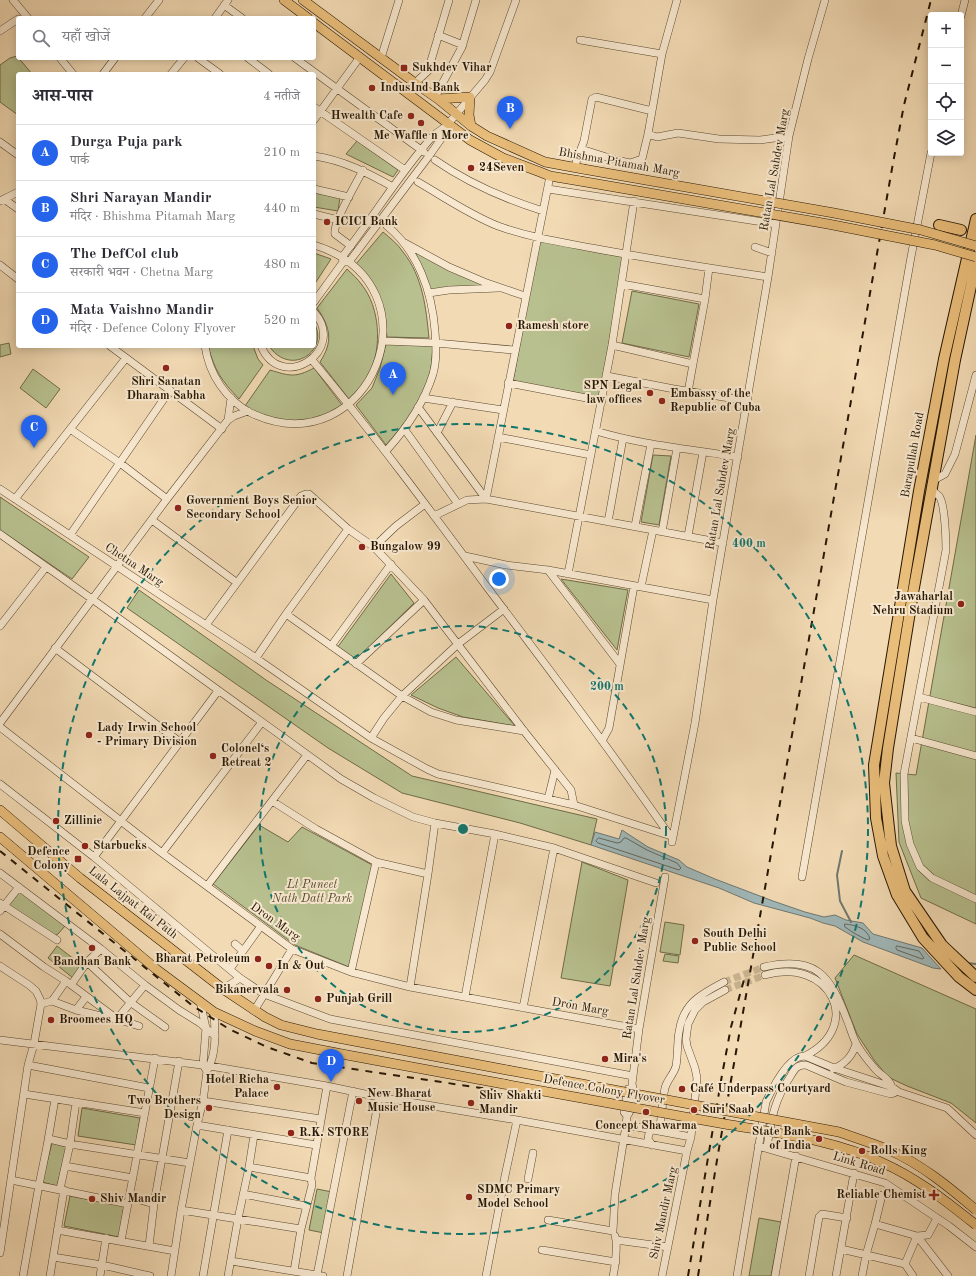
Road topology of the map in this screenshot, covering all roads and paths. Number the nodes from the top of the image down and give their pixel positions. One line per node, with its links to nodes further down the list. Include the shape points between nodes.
1 (13, 0): 14 (street)
2 (159, 0): 15 (street)
3 (284, 0): 18 (main road)
4 (303, 0): 27 (main road, Bhishma Pitamah Marg)
5 (399, 0): 27 (street)
6 (449, 0): 22 (street)
7 (476, 0): 24 (street)
8 (516, 0): 43 (street, via 490,72)
9 (677, 0): 25 (street)
10 (825, 0): 51 (street, Ratan Lal Sahdev Marg)
11 (965, 0): 13 (street)
12 (226, 3): 16 (street); 17 (street)
13 (962, 12)
14 (24, 16)
15 (147, 16)
16 (216, 16)
17 (240, 16)
18 (305, 16)
19 (16, 20): 21 (street)
20 (316, 24): 26 (main road, Bhishma Pitamah Marg)
21 (0, 31)
22 (438, 35): 24 (street); 41 (street, via 428,71)
23 (580, 40): 25 (street)
24 (462, 45): 44 (street)
25 (662, 54): 46 (street)
26 (360, 57): 42 (street); 49 (main road, Bhishma Pitamah Marg)
27 (380, 58): 41 (main road, Bhishma Pitamah Marg)
28 (62, 60): 34 (street)
29 (114, 60): 35 (street)
30 (182, 60): 36 (street)
31 (201, 60): 37 (street)
32 (251, 60): 38 (street)
33 (298, 60): 39 (street)
34 (71, 72)
35 (104, 72)
36 (173, 72)
37 (217, 72)
38 (266, 72)
39 (314, 72)
40 (316, 74): 42 (street)
41 (415, 84): 44 (main road, Bhishma Pitamah Marg)
42 (336, 89): 45 (street); 53 (street)
43 (470, 97): 44 (main road); 47 (street); 48 (main road)
44 (437, 98): 47 (main road, Bhishma Pitamah Marg)
45 (317, 109): 61 (street)
46 (652, 112): 50 (street); 54 (street, via 596,97 592,99)
47 (457, 114): 48 (main road, Bhishma Pitamah Marg); 49 (street)
48 (471, 126): 59 (main road, Bhishma Pitamah Marg, via 545,162)
49 (446, 127): 53 (street, via 437,132); 58 (street); 62 (main road, Bhishma Pitamah Marg, via 503,158)
50 (648, 134): 51 (street, via 657,137 678,133 760,140); 54 (street, via 642,159 630,163)
51 (789, 136): 76 (street, Ratan Lal Sahdev Marg)
52 (0, 142): 55 (street)
53 (422, 149): 58 (street); 61 (street)
54 (581, 149): 59 (street, via 577,158)
55 (16, 154)
56 (316, 156): 60 (street, via 338,160)
57 (930, 156): 216 (street, via 910,257)
58 (432, 158): 72 (street, via 486,190); 89 (street)
59 (579, 168): 84 (main road, Bhishma Pitamah Marg, bridge, via 898,226)
60 (363, 170): 64 (street); 68 (street)
61 (405, 170): 64 (street)
62 (550, 176): 66 (street); 88 (main road, Bhishma Pitamah Marg, bridge, via 828,224 935,245)
63 (418, 182): 80 (street, via 497,226)
64 (393, 187): 83 (street)
65 (316, 189): 68 (street)
66 (548, 189): 70 (street); 72 (street)
67 (16, 193): 69 (street)
68 (349, 197): 75 (street)
69 (2, 200): 71 (street)
70 (634, 202): 76 (street); 87 (street)
71 (16, 208)
72 (543, 211): 80 (street)
73 (316, 214): 75 (street)
74 (976, 219): 243 (highway, Barapullah Road, via 944,359 919,491 874,765 876,818 883,856 897,895 923,938 959,977)
75 (338, 220): 83 (street, via 334,233)
76 (776, 224): 86 (street, Ratan Lal Sahdev Marg)
77 (939, 225): 79 (highway)
78 (387, 226): 81 (street)
79 (961, 230)
80 (537, 237): 87 (street); 98 (street)
81 (403, 242): 96 (street, via 449,267); 97 (street, via 419,269)
82 (316, 246): 89 (street, via 328,249)
83 (351, 246): 89 (street)
84 (976, 246)
85 (755, 247): 86 (street)
86 (772, 253): 94 (street, Ratan Lal Sahdev Marg)
87 (626, 254): 92 (street); 95 (street)
88 (976, 257)
89 (345, 260): 99 (street); 102 (street, via 366,280 376,297 382,315)
90 (0, 265): 93 (street)
91 (975, 266): 141 (highway, Barapullah Road)
92 (708, 268): 94 (street); 100 (street)
93 (16, 277)
94 (768, 277): 120 (street, Ratan Lal Sahdev Marg)
95 (622, 284): 100 (street); 104 (street)
96 (503, 288): 97 (street); 98 (street)
97 (428, 292): 103 (street)
98 (525, 296): 108 (street)
99 (316, 299)
100 (704, 299): 111 (street)
101 (316, 315): 110 (street, via 322,324 324,337 320,349)
102 (383, 341): 103 (street); 122 (street, via 376,369 364,388)
103 (436, 343): 108 (street); 118 (street, via 433,372)
104 (612, 345): 111 (street); 113 (street)
105 (113, 348): 109 (street)
106 (205, 348): 117 (street, via 212,371)
107 (262, 348): 110 (street, via 270,359 285,367 302,366)
108 (514, 350): 114 (street)
109 (126, 358): 115 (street); 127 (street)
110 (312, 360): 122 (street)
111 (693, 364): 116 (street)
112 (976, 375): 141 (street, via 954,454 945,474)
113 (607, 376): 116 (street); 119 (street)
114 (508, 383): 119 (street); 124 (street)
115 (170, 390): 128 (street); 140 (street)
116 (688, 392): 120 (street)
117 (231, 398): 125 (street); 126 (street)
118 (423, 398): 121 (street); 123 (street)
119 (602, 401): 130 (street)
120 (748, 401): 139 (street, Ratan Lal Sahdev Marg, via 739,431)
121 (453, 402): 124 (street); 131 (street)
122 (348, 404): 125 (street, via 321,418 299,423 276,422); 136 (street)
123 (418, 407): 129 (street); 131 (street)
124 (503, 410): 132 (street)
125 (248, 411): 126 (street)
126 (228, 420): 128 (street)
127 (70, 429): 140 (street); 143 (street)
128 (222, 429): 144 (street)
129 (405, 430): 136 (street); 147 (street)
130 (596, 431): 133 (street); 138 (street)
131 (437, 433): 145 (street)
132 (498, 437): 138 (street); 145 (street)
133 (623, 438): 134 (street); 151 (street)
134 (651, 444): 135 (street); 152 (street)
135 (677, 448): 137 (street); 155 (street)
136 (386, 451): 146 (street)
137 (703, 452): 139 (street); 158 (street)
138 (591, 455): 149 (street)
139 (738, 457): 159 (street, Ratan Lal Sahdev Marg)
140 (120, 463): 144 (street); 157 (street)
141 (933, 485): 186 (street, via 942,503 946,550); 235 (highway, Barapullah Road, via 884,782 891,846 905,891 942,944)
142 (0, 489): 143 (street, Chetna Marg)
143 (15, 499): 157 (street, Chetna Marg)
144 (167, 499): 150 (street)
145 (486, 499): 147 (street, via 467,500); 149 (street)
146 (425, 504): 148 (street); 160 (street)
147 (458, 504): 148 (street)
148 (434, 516): 161 (street)
149 (579, 516): 151 (street); 168 (street)
150 (152, 520): 164 (street); 169 (street)
151 (608, 522): 152 (street)
152 (635, 526): 154 (street)
153 (348, 529): 160 (street); 169 (street, via 309,494 301,496); 175 (street)
154 (653, 530): 155 (street); 170 (street)
155 (662, 532): 158 (street)
156 (0, 534): 163 (street)
157 (70, 535): 164 (street, Chetna Marg)
158 (688, 536): 159 (street)
159 (723, 543): 167 (street, Ratan Lal Sahdev Marg)
160 (374, 547): 162 (street)
161 (465, 556): 166 (street, via 506,565); 174 (street)
162 (391, 564): 172 (street); 179 (street)
163 (46, 567): 171 (street); 177 (street)
164 (116, 567): 171 (street); 176 (street, Chetna Marg)
165 (712, 567): 167 (street)
166 (548, 570): 168 (street); 183 (street)
167 (719, 571): 173 (street, Ratan Lal Sahdev Marg)
168 (568, 574): 170 (street)
169 (236, 582): 176 (street)
170 (638, 586): 173 (street); 183 (street)
171 (92, 599): 180 (street); 184 (street)
172 (424, 600): 178 (street); 182 (street)
173 (713, 600): 208 (street, Ratan Lal Sahdev Marg, via 695,723)
174 (504, 609): 178 (street); 194 (street)
175 (286, 614): 179 (street); 181 (street)
176 (206, 625): 181 (street, Chetna Marg)
177 (0, 626)
178 (458, 644): 185 (street); 191 (street)
179 (331, 646): 182 (street)
180 (55, 648): 189 (street); 195 (street)
181 (256, 658): 192 (street, Chetna Marg)
182 (356, 664): 185 (street)
183 (620, 664): 194 (street, via 609,728)
184 (218, 691): 188 (street, via 237,708); 195 (street)
185 (402, 696): 191 (street, via 431,712 456,720); 192 (street)
186 (919, 697): 187 (street); 193 (street)
187 (976, 712)
188 (262, 722): 196 (street); 210 (street)
189 (0, 723)
190 (0, 727): 204 (street, Dron Marg)
191 (524, 731): 198 (street)
192 (371, 738): 200 (street, Chetna Marg, via 438,774)
193 (911, 738): 197 (street); 220 (street, via 904,774 905,821 910,844 920,868 932,878)
194 (602, 740): 208 (street)
195 (180, 742): 204 (street)
196 (308, 755): 201 (street); 205 (street, via 341,779 374,798 413,817)
197 (976, 756)
198 (555, 770): 200 (street); 202 (street, via 571,790)
199 (0, 784): 211 (street)
200 (548, 799): 202 (street, Chetna Marg)
201 (272, 801): 212 (street); 218 (street)
202 (574, 805): 208 (street, Chetna Marg)
203 (0, 810): 241 (main road, Lala Lajpat Rai Path, via 80,878)
204 (120, 820): 210 (street, Dron Marg); 211 (street)
205 (435, 823): 206 (street); 214 (street)
206 (495, 834): 209 (street); 246 (street)
207 (0, 837): 248 (main road, via 156,969)
208 (671, 838)
209 (554, 848): 217 (street); 251 (street)
210 (162, 853): 218 (street, Dron Marg)
211 (94, 857): 232 (street)
212 (376, 862): 214 (street); 233 (street)
213 (0, 874): 219 (street)
214 (428, 874): 240 (street)
215 (665, 877): 259 (street, Ratan Lal Sahdev Marg)
216 (802, 877)
217 (656, 883)
218 (206, 886): 222 (street, Dron Marg)
219 (19, 887): 221 (street); 226 (street)
220 (976, 899)
221 (1, 907): 224 (street)
222 (261, 926): 227 (street, Dron Marg); 228 (street)
223 (0, 934): 238 (street)
224 (57, 940)
225 (235, 944): 228 (street)
226 (101, 949): 229 (street); 239 (street)
227 (292, 949): 233 (street, Dron Marg); 244 (street)
228 (243, 951): 232 (street)
229 (87, 962): 238 (street); 250 (street)
230 (0, 966): 249 (street, via 36,991)
231 (764, 967): 263 (street, via 799,964 820,973 837,994)
232 (230, 969): 236 (street)
233 (351, 972): 240 (street, Dron Marg)
234 (765, 975): 264 (street, via 789,971 810,976 830,993 835,1009 831,1032 824,1043)
235 (976, 977)
236 (240, 978): 241 (street); 244 (street)
237 (724, 982): 287 (street, via 701,994 686,1010 678,1032 676,1065 665,1089)
238 (68, 983): 245 (street); 247 (street)
239 (145, 985): 250 (street); 258 (street)
240 (410, 987): 246 (street, Dron Marg)
241 (223, 989): 253 (main road, Lala Lajpat Rai Path)
242 (725, 990): 290 (street, Shiv Mandir Marg, via 703,1002 695,1010 688,1024 687,1046 697,1078)
243 (976, 990)
244 (264, 994): 253 (street); 271 (street, via 330,1019)
245 (86, 997): 252 (street); 255 (street)
246 (465, 997): 251 (street, Dron Marg)
247 (52, 1001): 249 (street); 252 (street)
248 (200, 1001): 254 (main road); 258 (street)
249 (40, 1002): 262 (street)
250 (130, 1002): 255 (street); 257 (street)
251 (523, 1008): 259 (street, Dron Marg)
252 (76, 1010): 255 (street)
253 (254, 1011): 320 (main road, Defence Colony Flyover, bridge, via 280,1025 317,1034 839,1132 890,1151 916,1165)
254 (214, 1012): 260 (street); 327 (main road, Defence Colony Flyover, bridge, via 290,1044 836,1146 883,1162 907,1175)
255 (117, 1019): 256 (street)
256 (138, 1026)
257 (165, 1027)
258 (206, 1028): 260 (street); 268 (street)
259 (639, 1029): 271 (street, Ratan Lal Sahdev Marg)
260 (215, 1036): 268 (street)
261 (0, 1040): 262 (street)
262 (34, 1044): 265 (street); 267 (street)
263 (856, 1044): 269 (street, via 849,1059); 274 (street, via 876,1071 888,1080)
264 (805, 1056): 269 (street); 296 (street, via 798,1057 790,1063 773,1087 766,1102)
265 (155, 1058): 266 (street); 273 (street)
266 (178, 1061): 268 (street); 303 (street)
267 (28, 1065): 273 (street); 276 (street)
268 (206, 1067): 272 (street); 279 (street)
269 (834, 1068): 270 (street); 274 (street)
270 (825, 1073): 274 (street, via 846,1082); 297 (street, via 806,1066 799,1066 796,1069 781,1089 773,1111)
271 (633, 1080): 285 (street, Ratan Lal Sahdev Marg, via 634,1089)
272 (327, 1086): 275 (street); 282 (street)
273 (149, 1088): 281 (street)
274 (891, 1090): 288 (street, via 947,1108)
275 (353, 1091): 277 (street); 356 (street)
276 (24, 1094): 278 (street); 311 (street)
277 (379, 1097): 283 (street); 357 (street)
278 (55, 1099): 280 (street); 291 (street)
279 (203, 1101): 282 (street); 284 (street)
280 (76, 1102): 281 (street); 293 (street)
281 (145, 1113): 301 (street)
282 (321, 1119): 294 (street)
283 (517, 1120): 292 (street); 358 (street)
284 (197, 1125): 286 (street); 304 (street)
285 (626, 1125): 287 (street); 292 (street, Ratan Lal Sahdev Marg)
286 (228, 1130): 289 (street); 321 (street)
287 (656, 1130): 290 (street); 295 (street, via 649,1133 648,1139)
288 (976, 1134)
289 (254, 1135): 294 (street); 306 (street)
290 (691, 1137): 299 (street, Shiv Mandir Marg)
291 (49, 1139): 293 (street); 312 (street)
292 (624, 1140): 295 (street); 330 (street, Ratan Lal Sahdev Marg, via 615,1194)
293 (70, 1144): 301 (street); 305 (street)
294 (316, 1145): 309 (street)
295 (655, 1146): 299 (street); 300 (street)
296 (758, 1146): 297 (street, Link Road); 361 (street)
297 (767, 1147): 302 (street, Link Road)
298 (533, 1153): 310 (street)
299 (687, 1153): 336 (street, Shiv Mandir Marg)
300 (656, 1154)
301 (137, 1155): 303 (street); 308 (street)
302 (796, 1156): 307 (street, Link Road); 362 (street)
303 (162, 1158): 304 (street); 317 (street)
304 (190, 1163): 319 (street)
305 (65, 1166): 308 (street); 313 (street)
306 (249, 1168): 309 (street); 314 (street)
307 (854, 1173): 322 (street); 323 (street, Link Road, via 885,1183)
308 (133, 1178): 316 (street)
309 (311, 1178): 318 (street, via 312,1185)
310 (528, 1179)
311 (11, 1180): 312 (street); 339 (street)
312 (39, 1185): 313 (street); 349 (street)
313 (62, 1190): 316 (street); 329 (street)
314 (243, 1194): 318 (street); 324 (street)
315 (882, 1195): 326 (street)
316 (129, 1200): 317 (street); 334 (street)
317 (154, 1204): 335 (street)
318 (306, 1206): 328 (street)
319 (181, 1210): 321 (street); 341 (street)
320 (976, 1210)
321 (213, 1216): 324 (street); 354 (street)
322 (846, 1218): 338 (street); 363 (street, via 822,1214 819,1217)
323 (937, 1218): 331 (street, via 928,1235); 337 (street, Link Road)
324 (238, 1219): 328 (street); 344 (street)
325 (548, 1220): 330 (street)
326 (875, 1224): 331 (street); 342 (street)
327 (976, 1225)
328 (301, 1229): 348 (street)
329 (57, 1230): 332 (street); 343 (street)
330 (613, 1231): 333 (street)
331 (917, 1236): 346 (street); 367 (street)
332 (106, 1238): 334 (street); 347 (street)
333 (616, 1240): 336 (street); 345 (street)
334 (121, 1241): 335 (street)
335 (149, 1246): 341 (street)
336 (668, 1247): 360 (street, Shiv Mandir Marg)
337 (976, 1247)
338 (841, 1249): 342 (street); 364 (street)
339 (0, 1250)
340 (542, 1250): 345 (street)
341 (175, 1251): 353 (street)
342 (866, 1255): 346 (street); 365 (street)
343 (54, 1257): 347 (street); 350 (street)
344 (231, 1261): 348 (street); 355 (street)
345 (616, 1262): 359 (street)
346 (905, 1264): 366 (street)
347 (102, 1265): 351 (street); 352 (street)
348 (294, 1271): 356 (street)
349 (23, 1276)
350 (50, 1276)
351 (100, 1276)
352 (150, 1276)
353 (171, 1276)
354 (203, 1276)
355 (228, 1276)
356 (320, 1276)
357 (347, 1276)
358 (486, 1276)
359 (613, 1276)
360 (662, 1276)
361 (737, 1276)
362 (775, 1276)
363 (809, 1276)
364 (836, 1276)
365 (862, 1276)
366 (913, 1276)
367 (948, 1276)

